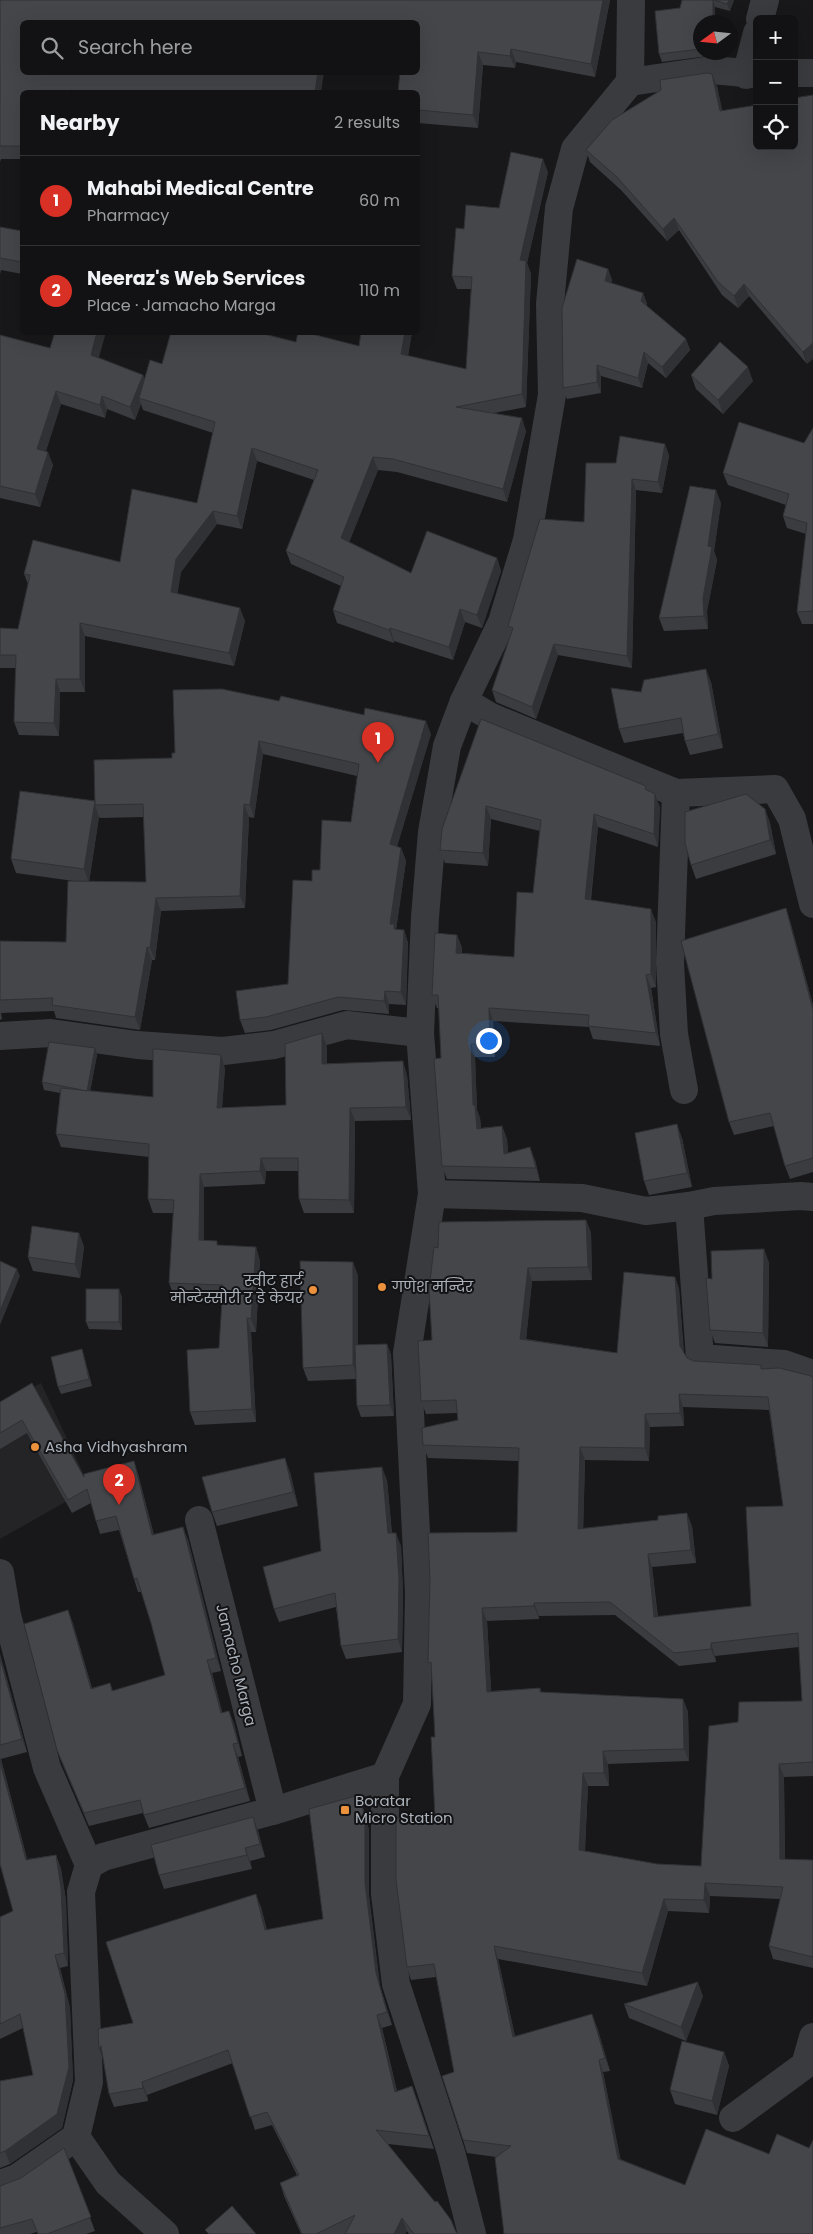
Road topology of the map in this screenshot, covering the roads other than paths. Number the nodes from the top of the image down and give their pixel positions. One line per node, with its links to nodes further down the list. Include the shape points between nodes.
1 (631, 0): 8 (street)
2 (765, 0): 3 (street)
3 (761, 15)
4 (753, 60): 7 (street)
5 (813, 72): 6 (street)
6 (798, 73)
7 (751, 75): 8 (street, via 712,70)
8 (630, 82): 9 (street, via 574,149 559,208 550,304 552,395 527,540 502,622)
9 (464, 701): 10 (street, via 491,717); 12 (street, via 447,746 432,832)
10 (676, 793): 11 (street, via 775,789 792,819); 14 (street, via 670,963 674,1034)
11 (813, 904)
12 (420, 1033): 13 (street, via 347,1025 274,1045 223,1051 136,1045 51,1033); 15 (street)
13 (0, 1036)
14 (684, 1090)
15 (432, 1194): 17 (street, via 582,1198 646,1211); 21 (street, via 407,1353 418,1583 417,1704)
16 (813, 1197): 17 (street, via 714,1201)
17 (689, 1206): 18 (street, via 700,1358 784,1364)
18 (813, 1374)
19 (199, 1520): 22 (street, Jamacho Marga)
20 (0, 1573): 23 (street, via 7,1615 47,1768)
21 (385, 1776): 22 (street); 29 (street, via 385,1894 396,1984 451,2152)
22 (274, 1811): 23 (street, via 103,1857)
23 (89, 1865): 26 (street, via 81,1892 90,2082)
24 (813, 2036): 25 (street, via 804,2065)
25 (733, 2118)
26 (76, 2137): 27 (street, via 17,2178); 28 (street, via 108,2183)
27 (0, 2184)
28 (165, 2234)
29 (472, 2234)

